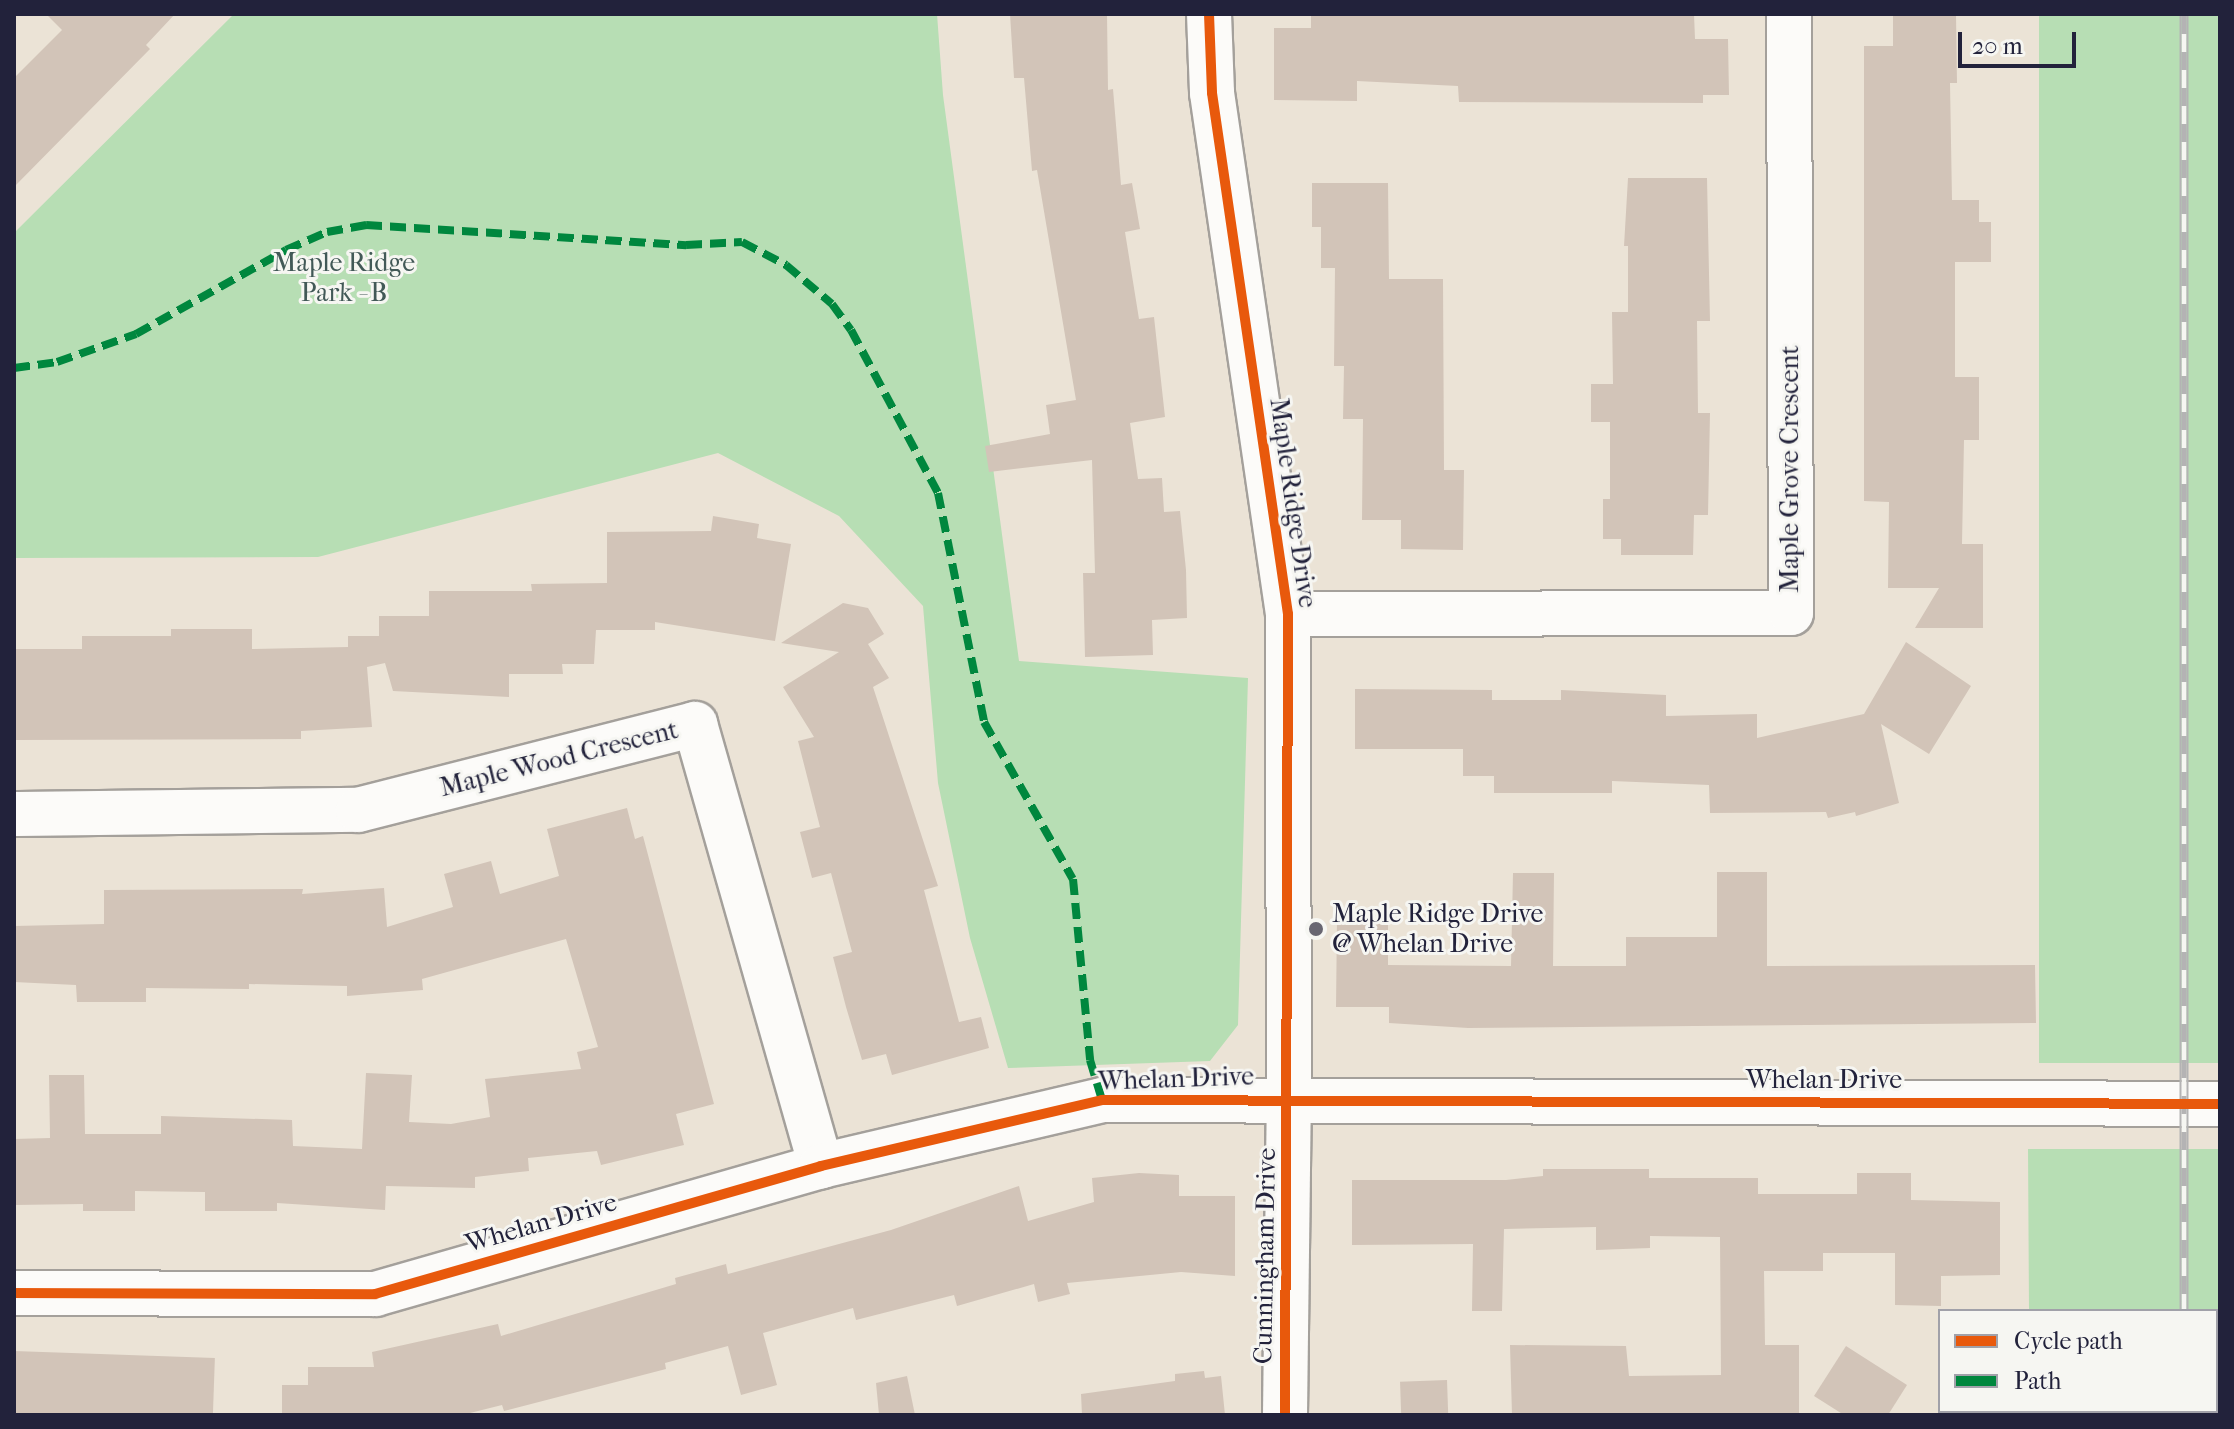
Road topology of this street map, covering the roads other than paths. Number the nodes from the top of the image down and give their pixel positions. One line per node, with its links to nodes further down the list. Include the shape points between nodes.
1 (1209, 14): 3 (street, Maple Ridge Drive, via 1212,93)
2 (1789, 14): 3 (street, Maple Grove Crescent, via 1791,613)
3 (1288, 614): 5 (street, Maple Ridge Drive)
4 (14, 814): 7 (street, Maple Wood Crescent, via 358,810 695,724)
5 (1289, 1098): 6 (street, Whelan Drive); 7 (street, Whelan Drive, via 1102,1100); 9 (street, Cunningham Drive)
6 (2220, 1104)
7 (821, 1166): 8 (street, Whelan Drive, via 375,1294)
8 (14, 1293)
9 (1285, 1415)

